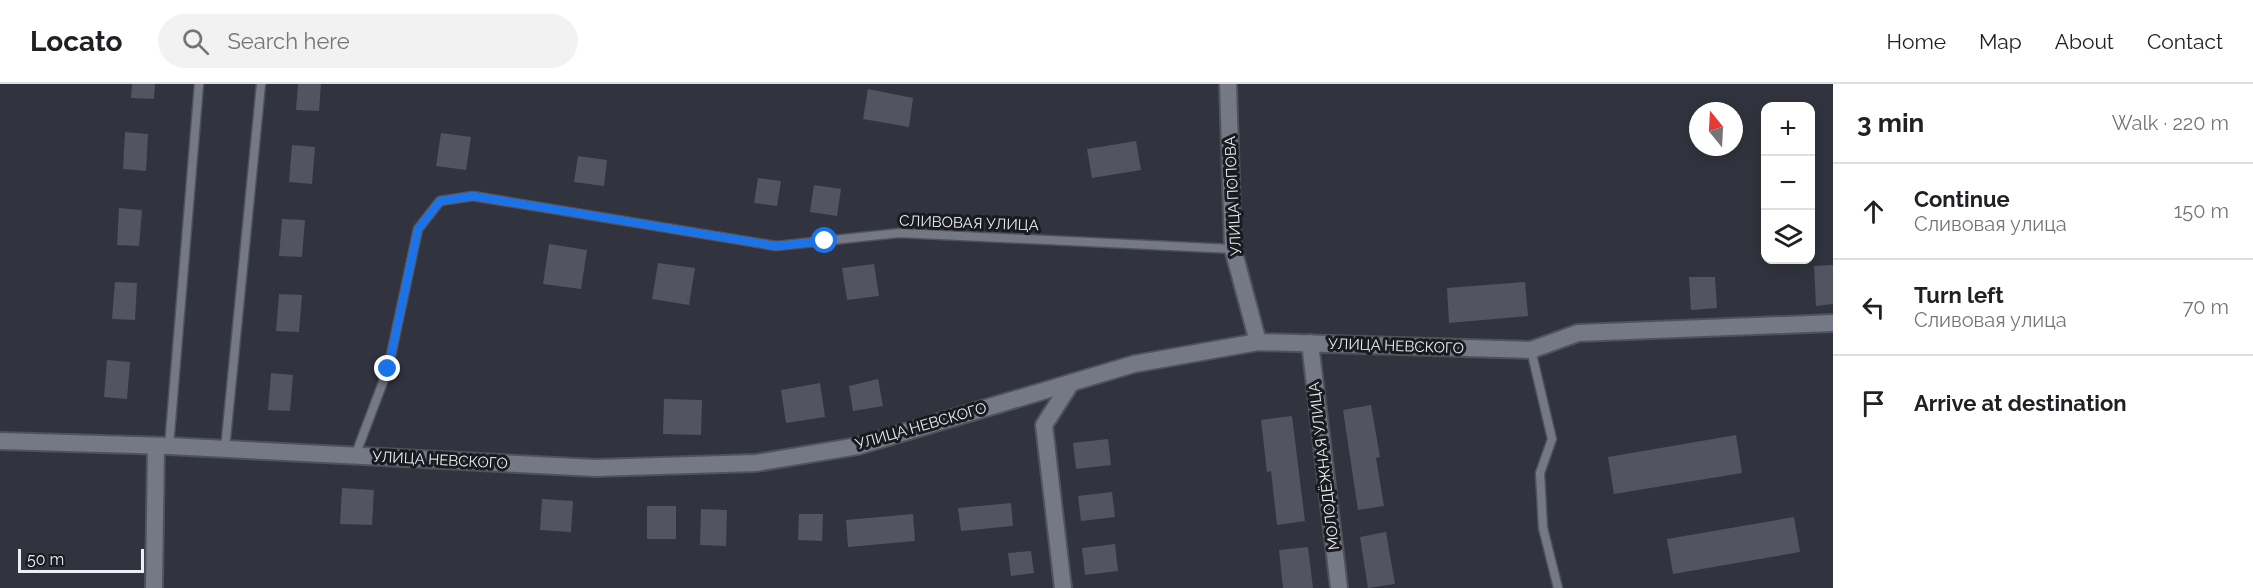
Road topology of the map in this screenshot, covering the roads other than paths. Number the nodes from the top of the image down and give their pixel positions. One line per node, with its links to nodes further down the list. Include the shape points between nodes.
1 (199, 84): 11 (lane)
2 (261, 84): 12 (lane)
3 (1228, 84): 4 (street, УЛИЦА ПОПОВА)
4 (1233, 249): 6 (street, УЛИЦА ПОПОВА); 13 (lane, СЛИВОВАЯ УЛИЦА, via 899,233 776,246 473,196 440,201 418,229 388,369)
5 (1833, 323): 8 (street, УЛИЦА НЕВСКОГО, via 1578,333)
6 (1258, 342): 7 (street, УЛИЦА НЕВСКОГО); 9 (street, УЛИЦА НЕВСКОГО, via 1134,364)
7 (1310, 343): 8 (street, УЛИЦА НЕВСКОГО); 16 (street, МОЛОДЁЖНАЯ УЛИЦА)
8 (1531, 350): 17 (lane, via 1552,439 1540,473 1543,528)
9 (1071, 383): 13 (street, УЛИЦА НЕВСКОГО, via 858,446 756,463 595,468); 15 (street, via 1044,425)
10 (0, 441): 11 (street, УЛИЦА НЕВСКОГО)
11 (162, 446): 12 (street, УЛИЦА НЕВСКОГО); 14 (street)
12 (225, 449): 13 (street, УЛИЦА НЕВСКОГО)
13 (356, 456)
14 (154, 588)
15 (1063, 588)
16 (1339, 588)
17 (1558, 588)

